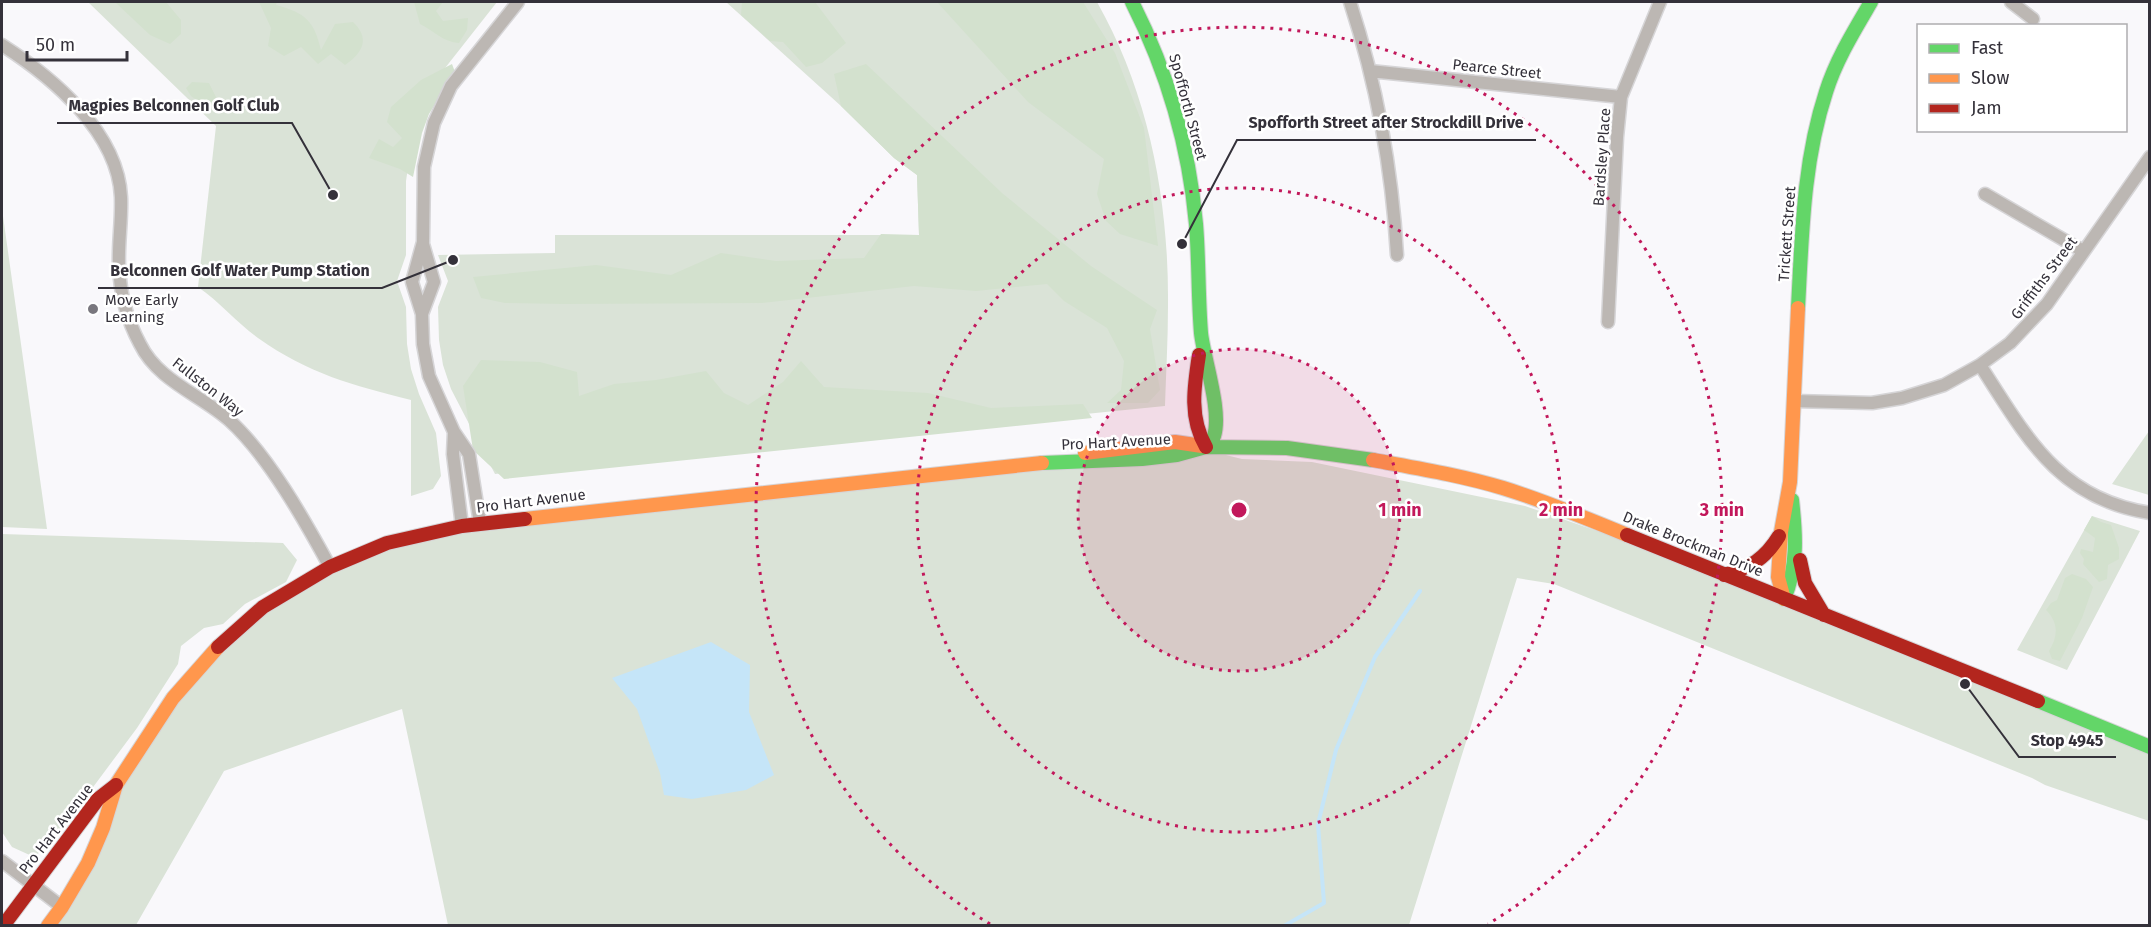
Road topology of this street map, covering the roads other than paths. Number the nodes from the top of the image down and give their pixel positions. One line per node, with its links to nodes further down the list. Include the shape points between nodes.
1 (518, 2): 13 (street, via 457,79 434,123 424,166)
2 (1132, 2): 18 (street, Spofforth Street, via 1160,61 1187,158 1194,207)
3 (1350, 2): 9 (street)
4 (1660, 2): 10 (street, Bardsley Place)
5 (1872, 2): 20 (street, Trickett Street, via 1834,69 1814,134 1804,196)
6 (2011, 2): 7 (street)
7 (2033, 19)
8 (2, 45): 29 (street, Fullston Way, via 52,83 102,137 121,194 119,265 124,307 141,347 170,379 242,433 273,474)
9 (1370, 71): 10 (street, Pearce Street); 15 (street, via 1388,154)
10 (1621, 97): 17 (street, Bardsley Place)
11 (2150, 157): 14 (street, Griffiths Street)
12 (1985, 194): 14 (street)
13 (423, 242): 16 (street, via 412,282); 16 (street, via 434,282)
14 (2084, 251): 19 (street, Griffiths Street, via 2029,324 2010,344)
15 (1397, 255)
16 (422, 314): 21 (street, via 429,376)
17 (1608, 322)
18 (1201, 334): 22 (street, Spofforth Street, via 1194,406 1196,429); 22 (street, Spofforth Street, via 1215,430)
19 (1980, 365): 20 (street, Griffiths Street, via 1944,385 1902,398 1872,403); 24 (street, via 2023,431 2056,470 2107,502)
20 (1794, 401): 23 (street, Trickett Street)
21 (454, 432): 25 (street, via 469,454); 26 (street)
22 (1206, 447): 25 (street, Pro Hart Avenue, via 1142,459 1051,462); 30 (street, Drake Brockman Drive, via 1287,448 1461,477 1552,504)
23 (1790, 482): 27 (street, Trickett Street); 28 (street, Trickett Street)
24 (2150, 513)
25 (480, 523): 26 (street, Pro Hart Avenue)
26 (462, 526): 29 (street, Pro Hart Avenue, via 387,543)
27 (1781, 532): 30 (street, via 1762,561); 31 (street, Trickett Street, via 1778,577)
28 (1796, 532): 31 (street, Trickett Street, via 1793,578); 32 (street, via 1804,580)
29 (330, 567): 34 (street, Pro Hart Avenue, via 263,607 214,651 173,698)
30 (1724, 575): 31 (street, Drake Brockman Drive)
31 (1784, 598): 32 (street, Drake Brockman Drive)
32 (1824, 615): 33 (street, Drake Brockman Drive)
33 (2150, 747)
34 (116, 785): 36 (street, Pro Hart Avenue, via 98,799); 37 (street, Pro Hart Avenue, via 88,863)
35 (2, 861): 36 (street)
36 (33, 885): 37 (street); 38 (street, Pro Hart Avenue)
37 (62, 907): 39 (street, Pro Hart Avenue)
38 (3, 926)
39 (48, 926)

